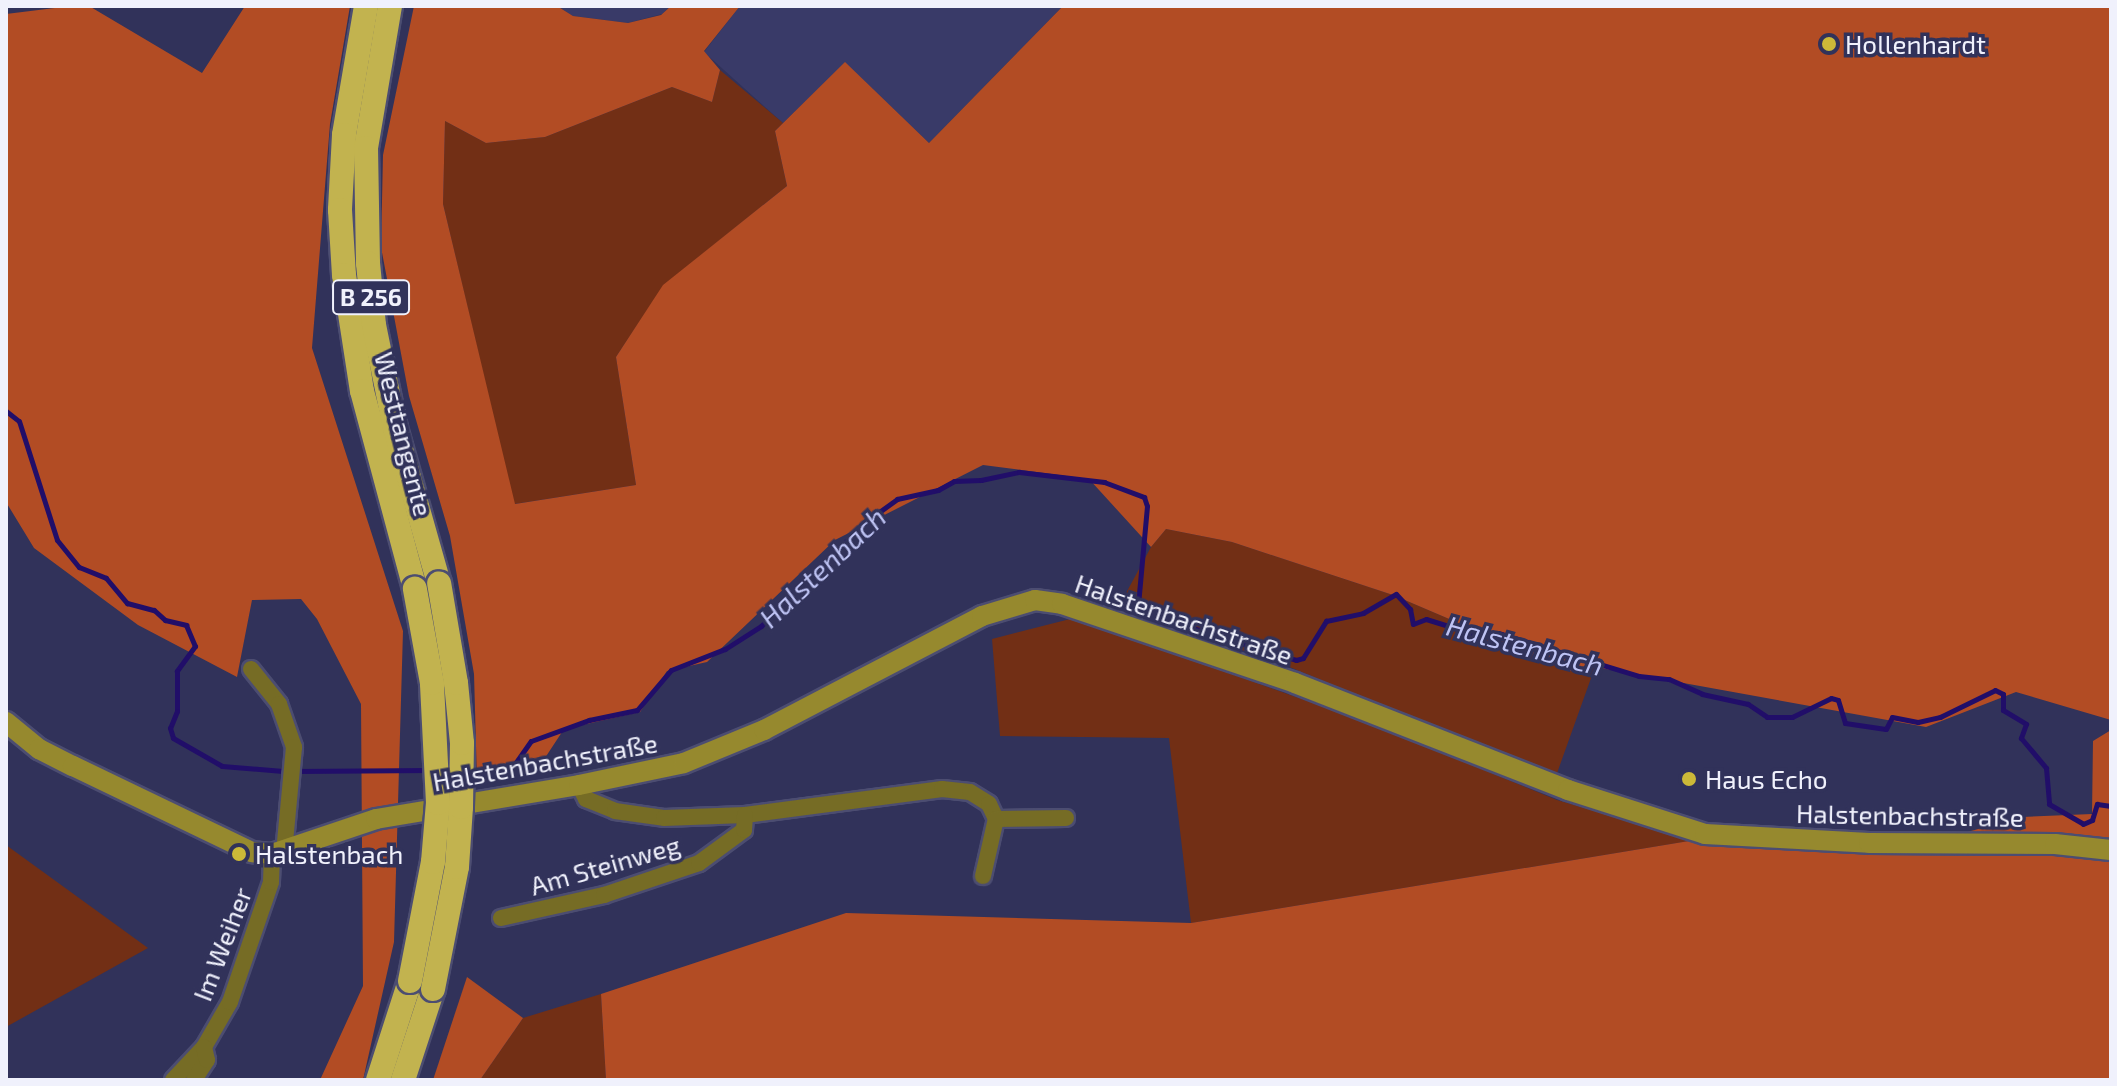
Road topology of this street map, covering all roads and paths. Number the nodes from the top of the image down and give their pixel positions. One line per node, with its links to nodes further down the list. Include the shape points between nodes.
1 (366, 6): 16 (highway, Westtangente / B 256, bridge, via 344,135 344,275 362,391 415,589 432,683 438,803 433,862 410,981)
2 (390, 6): 17 (highway, Westtangente / B 256, bridge, via 366,148 374,325 392,414 439,583 462,743 457,867 433,989)
3 (251, 669): 10 (street, Im Weiher, via 279,704 294,747)
4 (6, 722): 10 (street, via 39,749 73,766 252,852)
5 (579, 785): 6 (street, Am Steinweg, via 586,799 615,811 664,818); 9 (street, Halstenbachstraße, via 727,747 982,616 1035,600 1062,604 1295,683 1568,790 1705,834); 10 (street, Halstenbachstraße, via 376,819)
6 (745, 815): 8 (street, Am Steinweg, via 942,789 970,792 989,804); 12 (street, Am Steinweg, via 744,830 699,863 604,895)
7 (1066, 818): 8 (street)
8 (996, 819): 11 (street)
9 (2111, 850)
10 (278, 853): 13 (street, Im Weiher, via 230,1002)
11 (983, 876)
12 (501, 918)
13 (204, 1047): 14 (street, Im Weiher); 15 (street, Im Weiher, via 207,1060)
14 (173, 1080)
15 (194, 1080)
16 (378, 1080)
17 (403, 1080)

